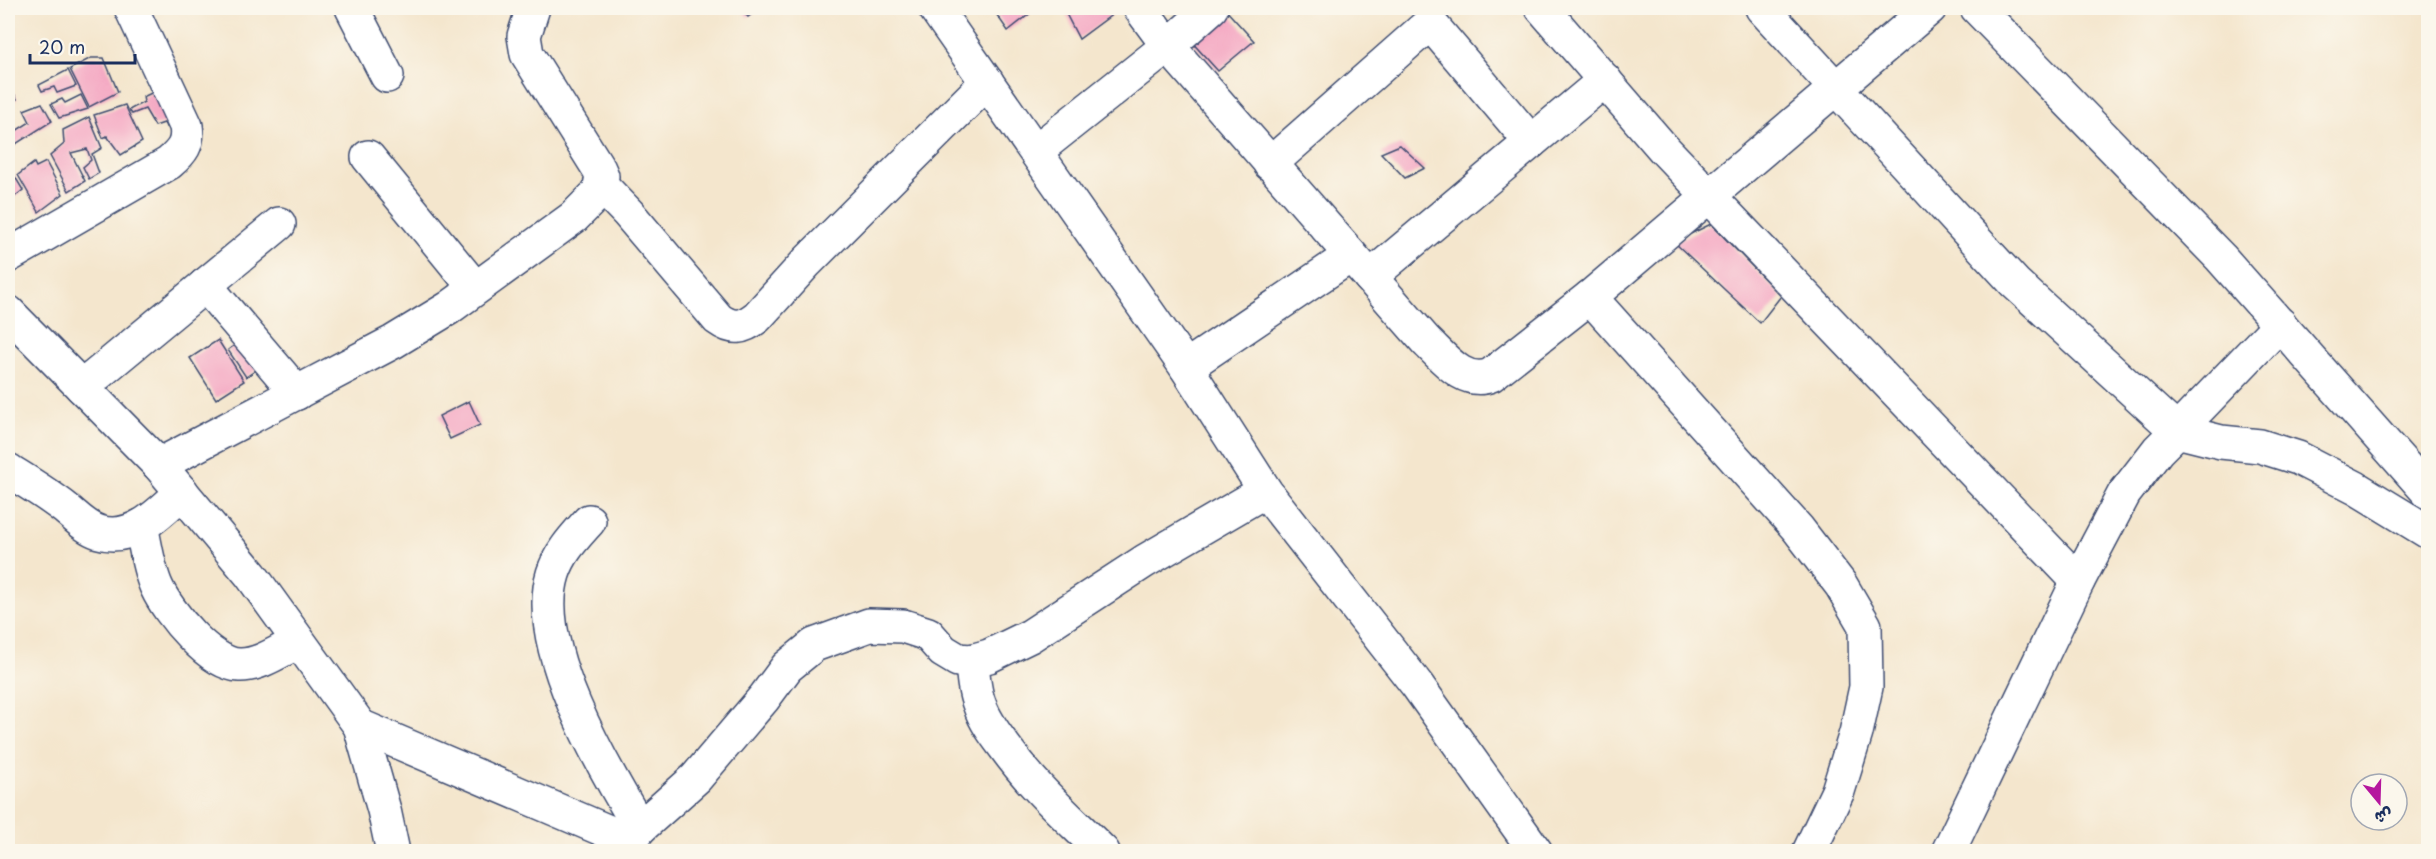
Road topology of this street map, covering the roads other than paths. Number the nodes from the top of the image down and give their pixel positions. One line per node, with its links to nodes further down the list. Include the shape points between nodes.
1 (131, 8): 24 (street, via 186,126 185,146 169,163)
2 (352, 8): 13 (street)
3 (533, 8): 21 (street, via 524,36 527,54 599,170)
4 (935, 8): 15 (street)
5 (1140, 8): 12 (street)
6 (1211, 8): 12 (street)
7 (1542, 8): 14 (street)
8 (1762, 8): 16 (street)
9 (1930, 8): 16 (street)
10 (1977, 8): 30 (street, via 2221,258)
11 (1438, 15): 17 (street); 20 (street)
12 (1168, 46): 18 (street); 20 (street)
13 (387, 76)
14 (1605, 80): 17 (street); 22 (street)
15 (987, 82): 18 (street); 21 (street, via 756,317 740,327 718,319)
16 (1836, 87): 22 (street); 34 (street, via 2015,283)
17 (1531, 142): 25 (street)
18 (1036, 151): 31 (street)
19 (368, 157): 27 (street)
20 (1270, 164): 25 (street)
21 (601, 185): 27 (street, via 594,198 574,217)
22 (1708, 195): 28 (street); 43 (street)
23 (279, 224): 26 (street)
24 (8, 256)
25 (1360, 267): 28 (street, via 1453,367 1477,378 1491,375); 31 (street)
26 (205, 285): 32 (street); 33 (street)
27 (475, 288): 33 (street, via 393,342)
28 (1590, 297): 51 (street, via 1798,529 1841,585 1865,626 1866,687 1856,733 1838,791)
29 (8, 312): 32 (street)
30 (2280, 324): 34 (street); 39 (street)
31 (1186, 367): 37 (street)
32 (82, 387): 35 (street)
33 (297, 393): 35 (street)
34 (2177, 431): 42 (street, via 2260,446 2298,458); 43 (street, via 2124,494)
35 (159, 465): 38 (street)
36 (8, 470): 41 (street, via 98,532 116,534)
37 (1265, 491): 45 (street, via 1145,561 1030,636); 50 (street, via 1417,685)
38 (182, 492): 41 (street); 44 (street, via 251,575)
39 (2428, 492)
40 (589, 521): 47 (street, via 563,551 553,574 548,621 575,703 606,767)
41 (141, 526): 44 (street, via 157,588 176,617 210,653 232,664 244,664 262,660)
42 (2428, 532)
43 (2078, 581): 52 (street)
44 (298, 642): 46 (street)
45 (972, 660): 47 (street, via 958,660 943,651 928,634 903,626 869,625 814,645 787,667 696,778); 49 (street, via 980,707 994,733 1021,771)
46 (360, 726): 47 (street); 48 (street)
47 (633, 840)
48 (393, 852)
49 (1103, 852)
50 (1536, 852)
51 (1809, 852)
52 (1948, 852)

